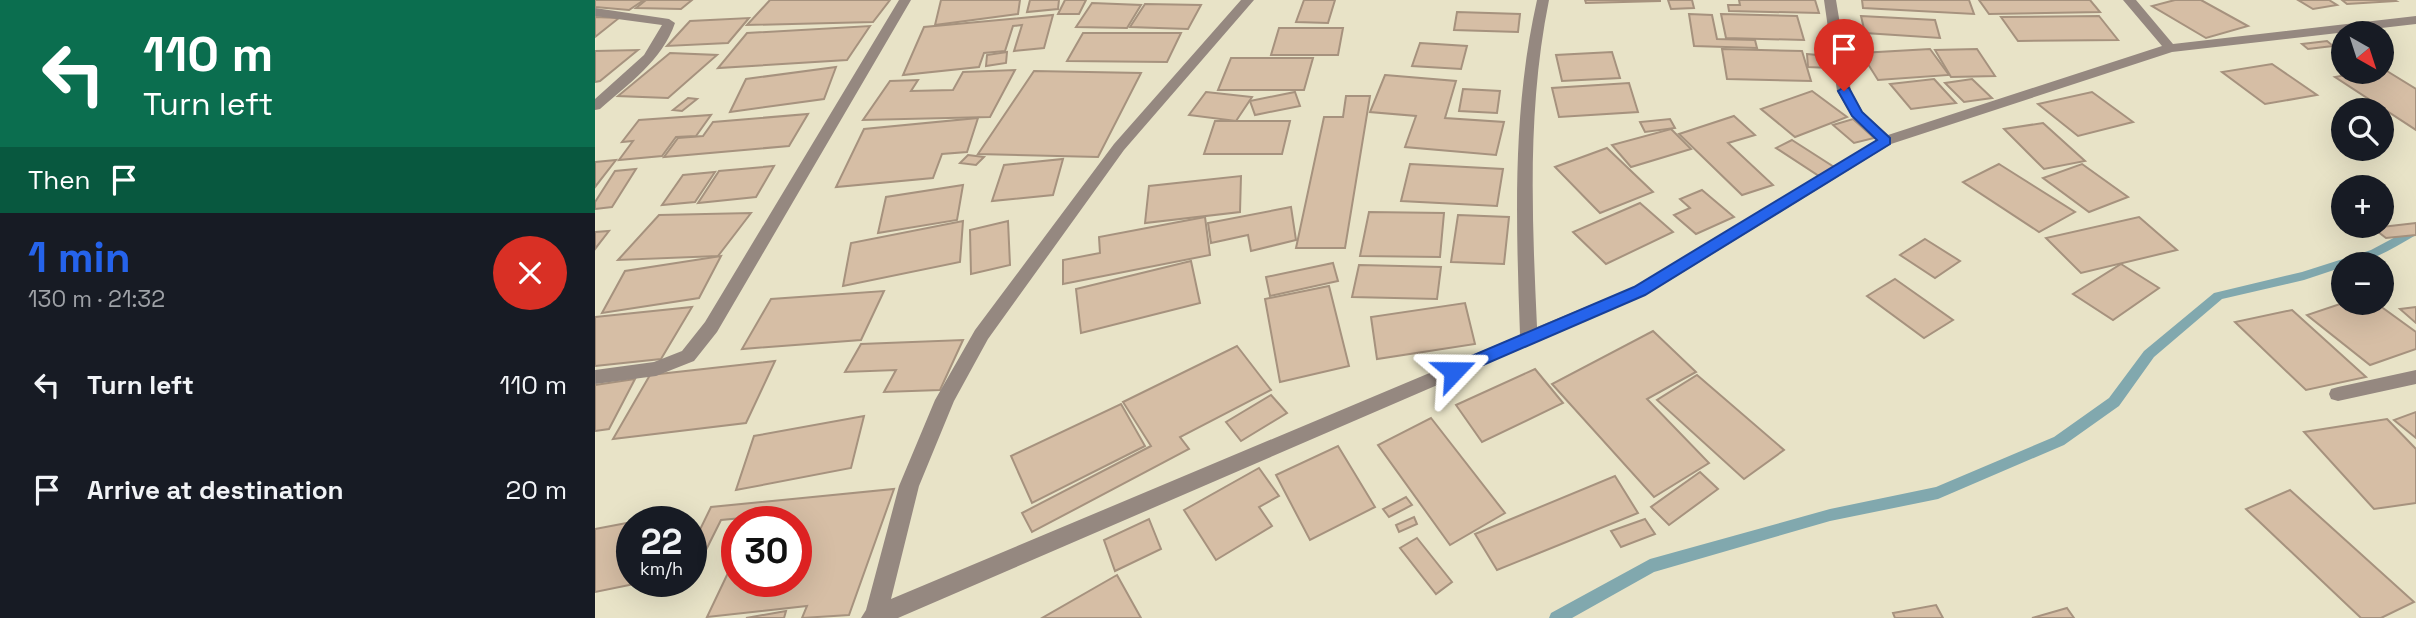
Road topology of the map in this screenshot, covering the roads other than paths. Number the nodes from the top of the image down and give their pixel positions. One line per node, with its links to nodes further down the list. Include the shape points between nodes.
1 (905, 0): 12 (street, via 711,327 688,356 656,369)
2 (1248, 0): 15 (street, via 1119,147 981,335 945,400 909,486)
3 (1543, 0): 11 (street, via 1527,80 1522,138)
4 (1830, 0): 10 (street, via 1844,91 1857,114)
5 (2129, 0): 8 (street)
6 (595, 12): 9 (street, via 669,23 649,57)
7 (2416, 20): 8 (street)
8 (2170, 48): 10 (street)
9 (595, 106)
10 (1886, 141): 11 (street, via 1640,291)
11 (1529, 339): 15 (street)
12 (595, 377)
13 (2416, 377): 14 (street)
14 (2339, 394)
15 (874, 617)

